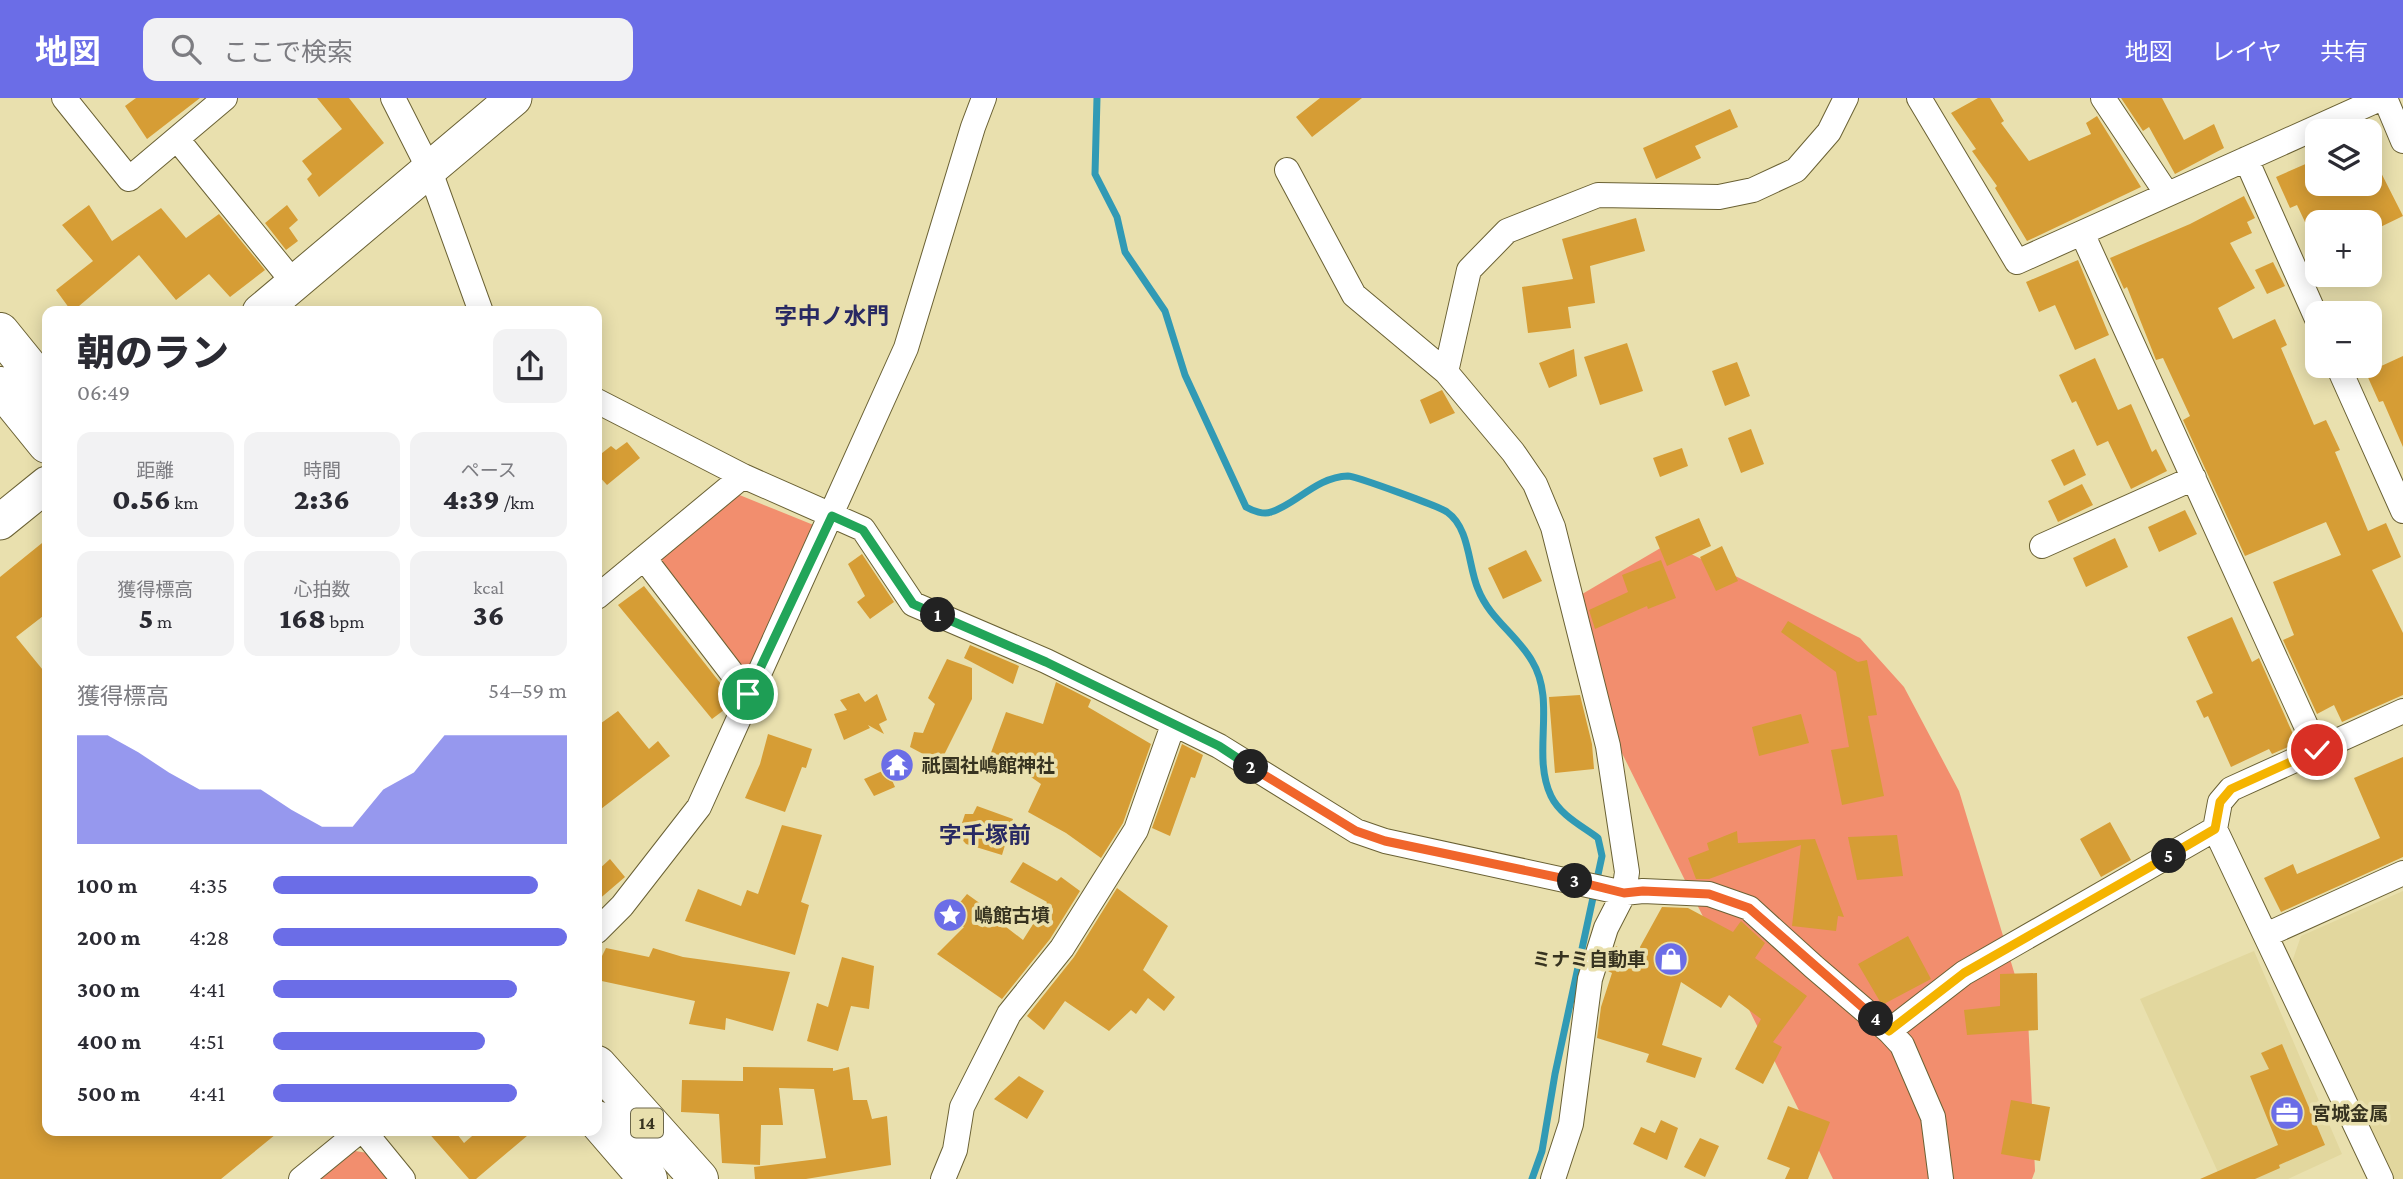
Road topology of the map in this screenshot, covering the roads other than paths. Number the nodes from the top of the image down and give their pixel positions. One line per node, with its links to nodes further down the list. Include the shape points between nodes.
1 (64, 98): 10 (street, via 129,179)
2 (225, 98): 10 (street)
3 (393, 98): 14 (street)
4 (514, 98): 14 (street)
5 (984, 98): 33 (street, via 906,348)
6 (1846, 98): 22 (street, via 1829,132 1796,170 1753,190 1719,197 1598,195 1507,232 1469,270)
7 (2103, 98): 15 (street)
8 (2383, 98): 11 (street); 12 (street)
9 (1923, 99): 16 (street, via 2017,262)
10 (177, 138): 17 (street)
11 (2403, 141)
12 (2246, 159): 15 (street); 18 (street)
13 (1287, 170): 22 (street, via 1354,295)
14 (430, 171): 17 (street); 20 (street)
15 (2167, 194): 16 (street)
16 (2082, 233): 30 (street)
17 (294, 283): 19 (street)
18 (2309, 301)
19 (267, 306)
20 (479, 306)
21 (0, 332): 24 (main road)
22 (1446, 372): 44 (street, via 1513,452 1535,484 1553,527 1608,746 1627,872)
23 (2345, 378): 28 (street)
24 (42, 384)
25 (0, 386): 27 (main road)
26 (602, 404): 29 (street)
27 (42, 438)
28 (2393, 463): 32 (street)
29 (743, 476): 33 (street); 36 (street)
30 (2194, 478): 35 (street); 41 (street)
31 (42, 488): 34 (street)
32 (2403, 512)
33 (832, 516): 38 (street); 40 (street, via 863,530 913,604)
34 (0, 523)
35 (2042, 545)
36 (644, 558): 37 (street); 38 (street)
37 (602, 593)
38 (748, 694): 45 (street, via 699,807)
39 (2403, 711): 41 (street)
40 (1174, 725): 44 (street, via 1219,746 1356,831); 56 (street, via 1136,830 1062,948 1009,1014 962,1107 955,1150)
41 (2317, 750): 42 (street, via 2231,789 2220,802)
42 (2215, 829): 46 (street); 47 (street, via 1964,973)
43 (2403, 873): 46 (street)
44 (1615, 892): 47 (street, via 1709,894 1749,908); 57 (street, via 1590,979 1571,1124)
45 (602, 926)
46 (2266, 935): 59 (street)
47 (1889, 1031): 58 (street, via 1902,1045 1933,1117)
48 (602, 1071): 55 (main road, 14)
49 (602, 1126): 54 (main road, 14)
50 (355, 1136): 52 (street)
51 (367, 1136): 53 (street)
52 (301, 1179)
53 (403, 1179)
54 (648, 1179)
55 (699, 1179)
56 (943, 1179)
57 (1553, 1179)
58 (1941, 1179)
59 (2381, 1179)

